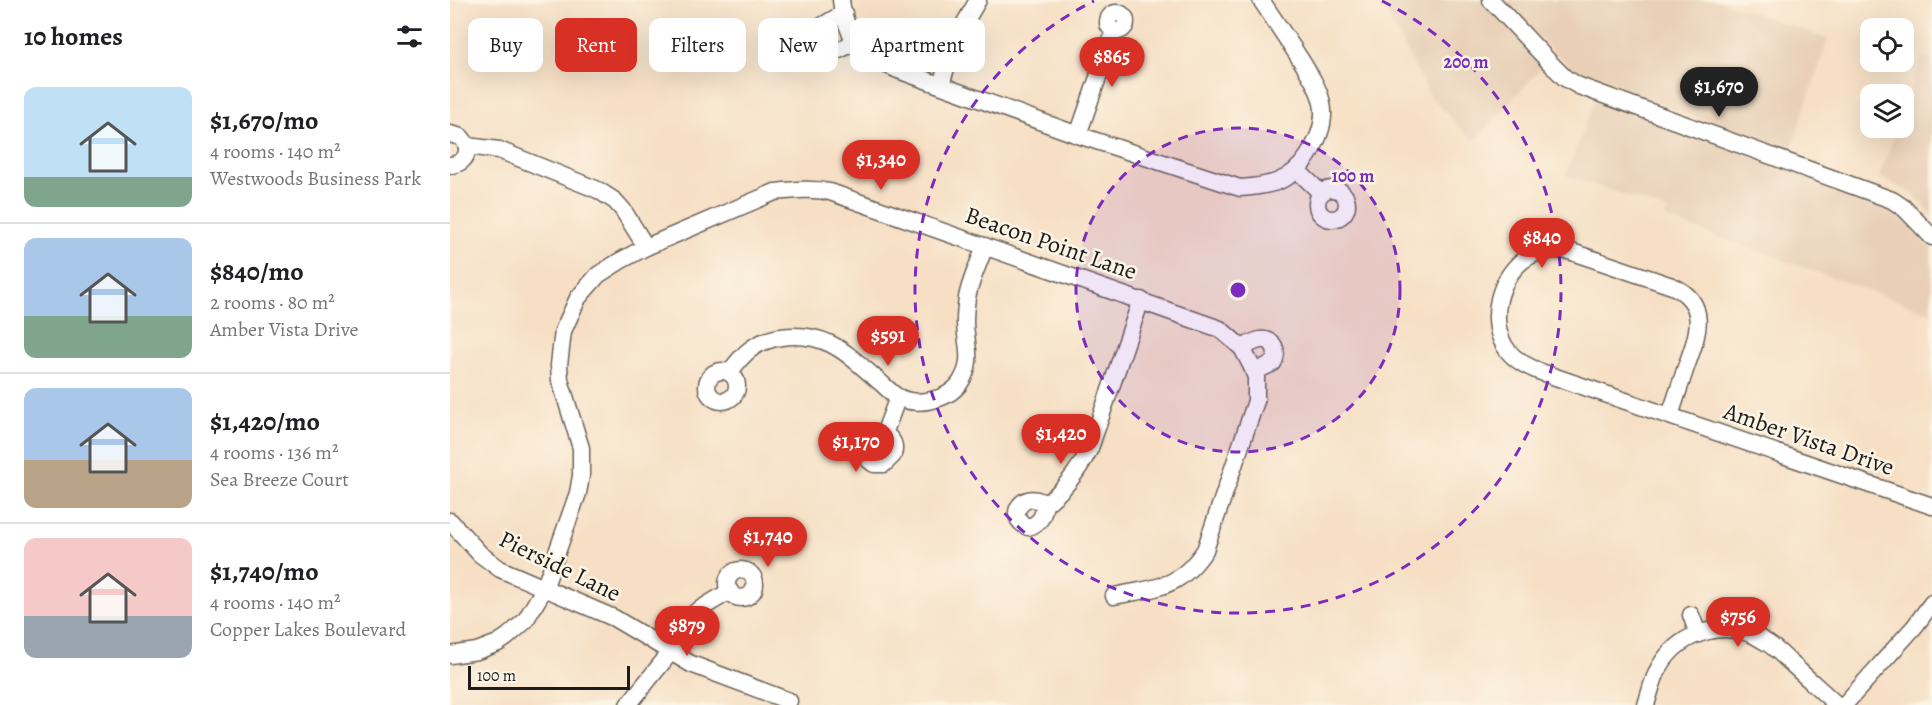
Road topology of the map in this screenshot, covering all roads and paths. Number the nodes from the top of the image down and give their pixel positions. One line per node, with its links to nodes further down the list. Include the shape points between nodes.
1 (978, 0): 9 (street, via 960,30)
2 (1261, 0): 14 (street, via 1321,95 1323,125 1317,143)
3 (1491, 0): 16 (street, via 1565,78 1579,86 1892,200)
4 (842, 7): 5 (street); 7 (street, via 822,26 820,42 833,51)
5 (850, 26)
6 (1114, 31): 11 (street)
7 (850, 44)
8 (904, 72): 9 (street)
9 (941, 85): 11 (street)
10 (450, 134): 12 (street, via 461,137)
11 (1078, 135): 14 (street, via 1240,188 1268,184)
12 (467, 146): 13 (street, via 463,161); 18 (street, via 499,150 598,190 623,210)
13 (450, 165)
14 (1298, 171): 15 (street)
15 (1322, 193)
16 (1932, 237)
17 (985, 246): 18 (street, Beacon Point Lane, via 830,192 807,189 775,192); 19 (street, Beacon Point Lane); 23 (street, via 968,295 965,322 969,359 959,384 931,401)
18 (646, 248): 29 (street, Beacon Point Lane, via 598,275 578,298 563,332 560,380 581,448 582,476)
19 (1141, 300): 20 (street, Beacon Point Lane, via 1220,328); 26 (street, via 1083,463 1058,495)
20 (1242, 348): 22 (street, Beacon Point Lane); 22 (street, via 1264,340 1275,348 1273,363)
21 (730, 372): 23 (street, via 754,345 798,335 821,339 840,349)
22 (1254, 372): 31 (street, Beacon Point Lane, via 1256,401 1205,550 1178,580)
23 (898, 397): 25 (street)
24 (1670, 416): 24 (street, Amber Vista Drive, via 1538,371 1513,357 1500,337 1497,313 1507,279 1517,265 1540,251 1569,251 1672,286 1686,296 1696,311 1698,332); 27 (street, Amber Vista Drive)
25 (884, 434)
26 (1045, 504)
27 (1932, 506)
28 (450, 521): 29 (street, Pierside Lane, via 480,554 500,569)
29 (544, 589): 35 (street, Pierside Lane, via 614,618); 36 (street, Beacon Point Lane, via 525,621 507,637 477,651)
30 (730, 591): 35 (street, via 688,620)
31 (1114, 596)
32 (1932, 603): 41 (street)
33 (1691, 615): 34 (street)
34 (1698, 634): 39 (street, via 1680,644 1661,665); 40 (street, via 1723,629 1755,635)
35 (670, 653): 37 (street, Pierside Lane); 38 (street)
36 (450, 655)
37 (789, 701)
38 (628, 705)
39 (1646, 705)
40 (1837, 705)
41 (1844, 705)

